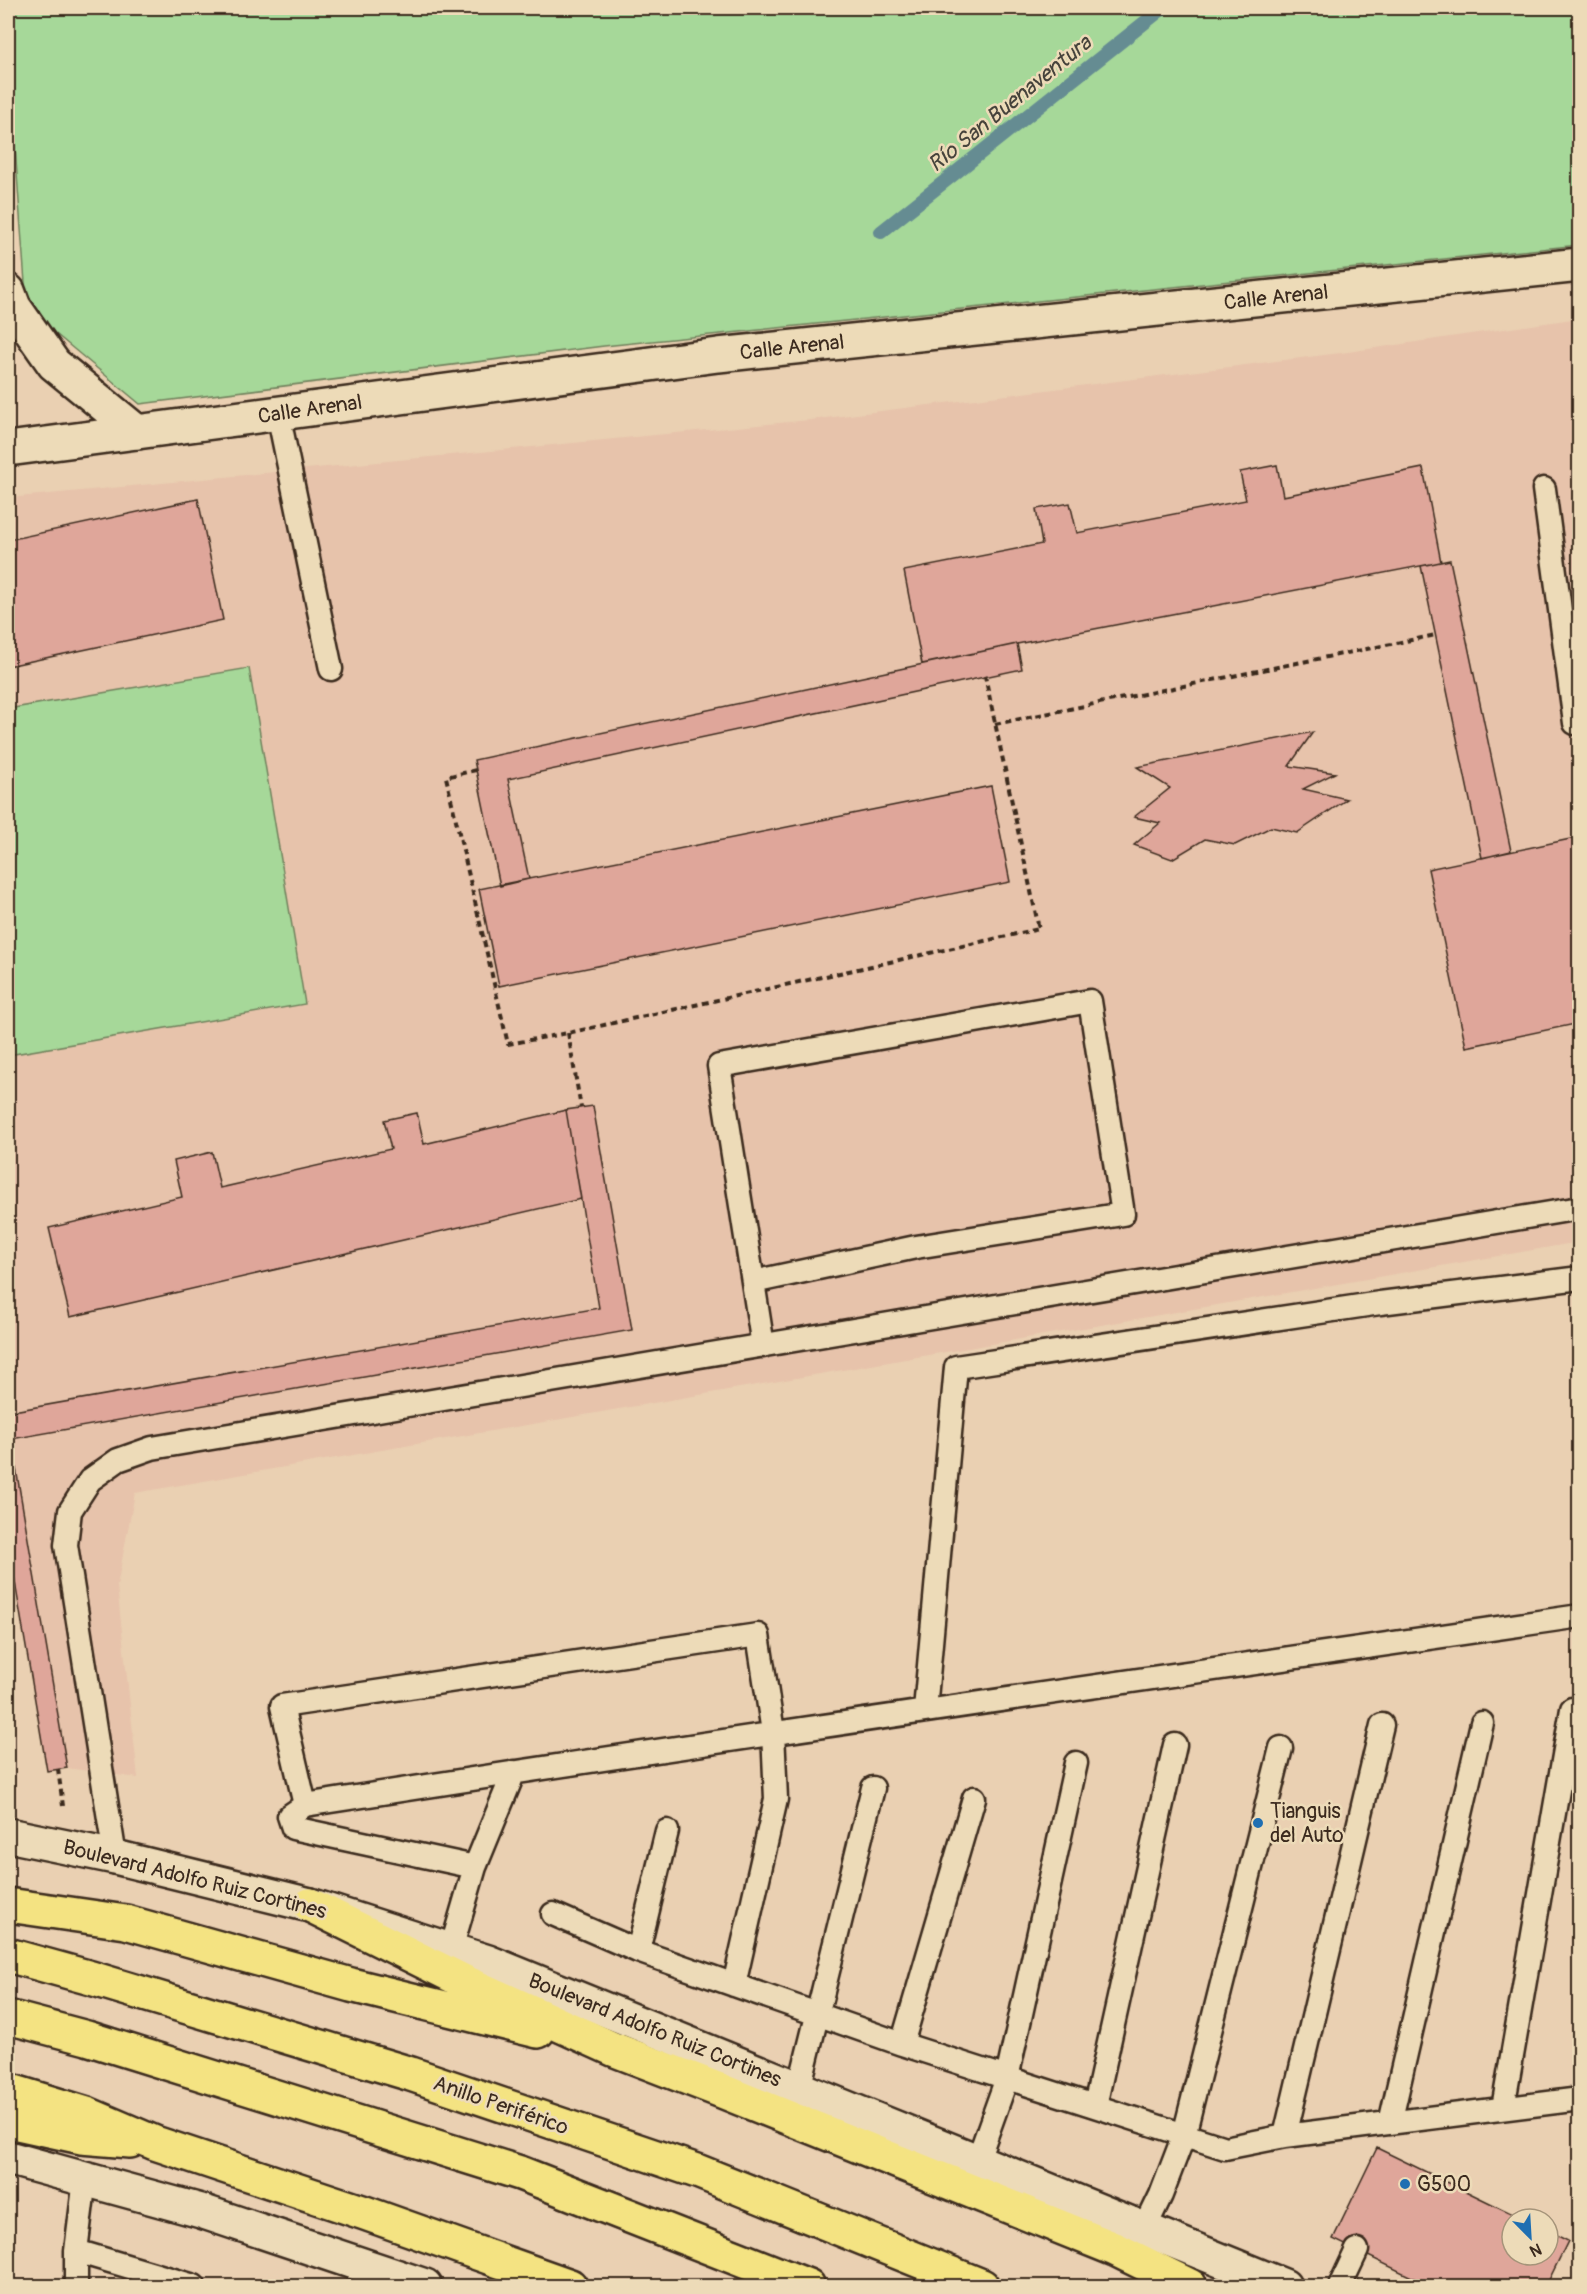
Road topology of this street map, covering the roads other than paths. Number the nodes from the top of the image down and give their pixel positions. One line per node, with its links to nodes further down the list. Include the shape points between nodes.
1 (1580, 265): 3 (street, Calle Arenal, via 718,355)
2 (8, 291): 4 (street, via 14,307 54,364)
3 (278, 413): 4 (street, Calle Arenal); 8 (lane)
4 (137, 432): 5 (street, Calle Arenal)
5 (8, 448)
6 (1544, 489): 7 (lane)
7 (1569, 602): 9 (lane, via 1575,723)
8 (331, 669)
9 (1580, 722)
10 (1580, 1209): 13 (lane)
11 (1580, 1278): 16 (lane, via 1369,1305 956,1367)
12 (753, 1282): 12 (lane, via 916,1247 1123,1214 1090,1001 719,1066); 13 (lane)
13 (763, 1346): 29 (lane, via 152,1448 118,1461 90,1480 70,1510 66,1545)
14 (1580, 1616): 16 (lane)
15 (1572, 1709): 47 (lane)
16 (925, 1710): 19 (lane)
17 (1482, 1723): 49 (lane)
18 (1382, 1725): 51 (lane)
19 (773, 1732): 23 (lane); 26 (lane, via 758,1635 282,1706); 37 (lane, via 776,1799)
20 (1175, 1744): 46 (lane)
21 (1281, 1748): 50 (lane)
22 (1076, 1763): 42 (lane)
23 (514, 1772): 26 (lane); 30 (lane)
24 (873, 1788): 38 (lane)
25 (974, 1798): 40 (lane)
26 (305, 1805): 30 (lane, via 289,1816 293,1828)
27 (668, 1831): 34 (lane)
28 (8, 1834): 29 (street, Boulevard Adolfo Ruiz Cortines)
29 (115, 1857): 32 (street, Boulevard Adolfo Ruiz Cortines)
30 (475, 1868): 36 (lane)
31 (8, 1905): 41 (highway, via 126,1922 351,1985)
32 (310, 1905): 36 (highway)
33 (553, 1914): 34 (lane)
34 (638, 1951): 37 (lane)
35 (8, 1955): 65 (highway, Anillo Periférico, via 411,2074 708,2175)
36 (447, 1960): 41 (highway); 43 (street, Boulevard Adolfo Ruiz Cortines, via 488,1962)
37 (734, 1985): 38 (lane)
38 (818, 2015): 40 (lane); 43 (lane)
39 (8, 2018): 64 (highway, via 87,2038 520,2173)
40 (902, 2044): 42 (lane)
41 (613, 2049): 66 (highway, via 1115,2249)
42 (1007, 2078): 46 (lane); 54 (lane)
43 (800, 2089): 54 (street, Boulevard Adolfo Ruiz Cortines)
44 (8, 2090): 52 (highway, via 87,2114)
45 (1580, 2099): 47 (lane)
46 (1095, 2106): 50 (lane)
47 (1503, 2108): 49 (lane)
48 (8, 2121): 52 (highway, via 81,2138)
49 (1390, 2123): 51 (lane)
50 (1184, 2134): 51 (lane, via 1225,2148); 56 (lane)
51 (1286, 2136)
52 (155, 2143): 63 (highway)
53 (8, 2157): 55 (street)
54 (977, 2162): 56 (street, Boulevard Adolfo Ruiz Cortines)
55 (85, 2179): 58 (lane); 59 (street, via 201,2211)
56 (1144, 2229): 67 (street, Boulevard Adolfo Ruiz Cortines)
57 (1357, 2250): 68 (lane)
58 (76, 2251): 60 (lane); 61 (lane)
59 (386, 2280): 62 (street)
60 (76, 2286)
61 (194, 2286)
62 (425, 2286)
63 (570, 2286)
64 (808, 2286)
65 (982, 2286)
66 (1190, 2286)
67 (1284, 2286)
68 (1340, 2286)

